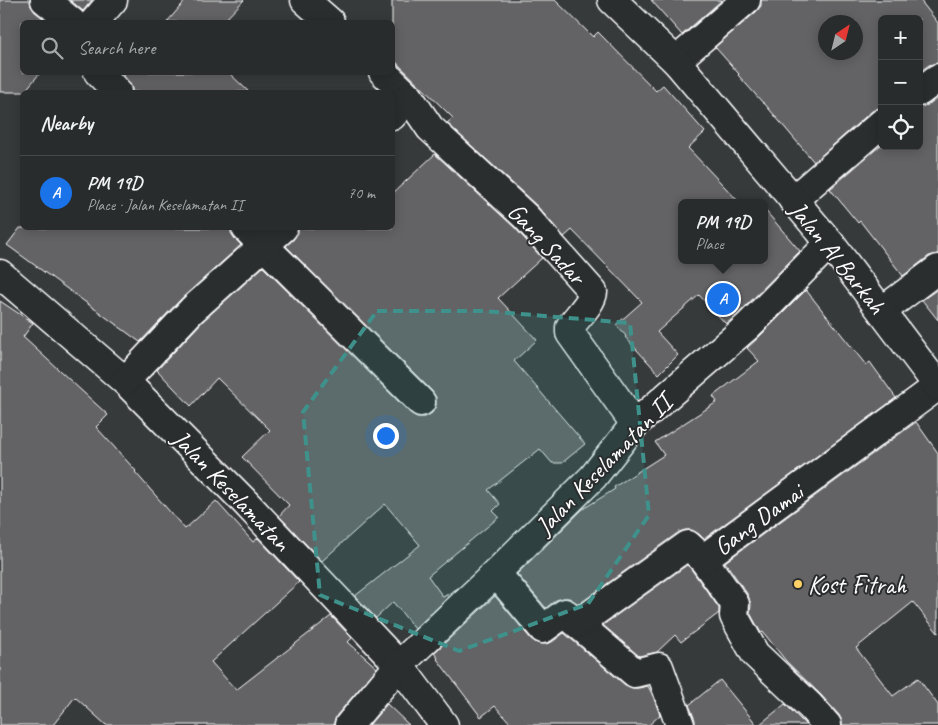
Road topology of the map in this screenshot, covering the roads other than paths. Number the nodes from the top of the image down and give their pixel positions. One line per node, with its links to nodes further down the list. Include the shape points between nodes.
1 (45, 0): 6 (street)
2 (113, 0): 7 (street)
3 (305, 0): 8 (street)
4 (612, 0): 9 (street, Jalan Al Barkah)
5 (746, 0): 9 (street)
6 (70, 20)
7 (96, 20)
8 (328, 20)
9 (676, 61): 19 (street, Jalan Al Barkah)
10 (101, 75): 14 (street)
11 (385, 75): 15 (street)
12 (938, 78): 13 (street)
13 (923, 89)
14 (115, 90)
15 (393, 90)
16 (395, 95): 17 (street)
17 (401, 106): 28 (street, Gang Sadar, via 430,128 526,217 593,292 589,303 570,327 570,333)
18 (878, 126): 19 (street)
19 (793, 200): 21 (street, Jalan Al Barkah)
20 (264, 234): 25 (street); 27 (street)
21 (830, 243): 24 (street, Jalan Al Barkah); 28 (street, Jalan Keselamatan II, via 748,326)
22 (938, 269): 24 (street)
23 (0, 274): 25 (street, Jalan Keselamatan)
24 (882, 311): 26 (street, Jalan Al Barkah)
25 (125, 381): 32 (street, Jalan Keselamatan, via 244,500)
26 (938, 386): 29 (street, Gang Damai)
27 (421, 402)
28 (635, 424): 30 (street, Jalan Keselamatan II, via 593,477)
29 (704, 559): 31 (street, Gang Damai, via 688,545); 36 (street, via 735,604 734,616 755,654)
30 (496, 573): 31 (street, via 543,629 565,613); 32 (street, Jalan Keselamatan II)
31 (578, 623): 35 (street, via 635,674 658,666)
32 (399, 665): 33 (street, Jalan Keselamatan II); 34 (street, Jalan Keselamatan)
33 (349, 725)
34 (444, 725)
35 (680, 725)
36 (827, 725)

